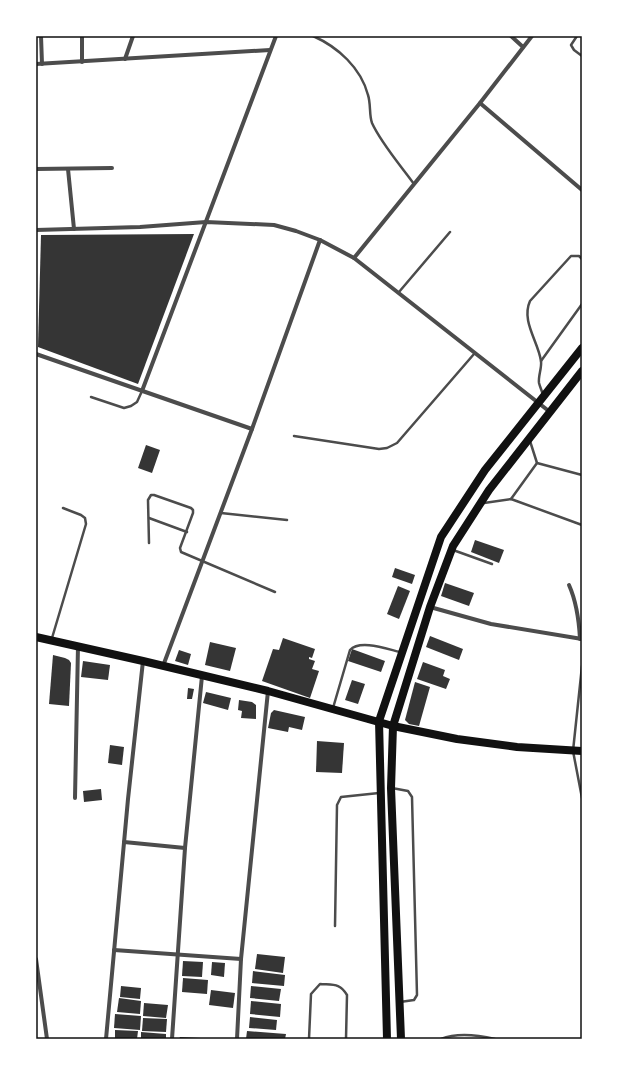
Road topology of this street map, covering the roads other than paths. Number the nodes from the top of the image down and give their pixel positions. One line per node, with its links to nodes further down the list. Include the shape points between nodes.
1 (41, 36): 15 (street)
2 (82, 36): 13 (street)
3 (133, 36): 12 (street)
4 (276, 36): 10 (street)
5 (313, 36): 20 (lane, via 325,41 349,61 363,81 372,121)
6 (511, 36): 9 (street)
7 (532, 36): 9 (street)
8 (577, 36): 11 (lane, via 571,45)
9 (523, 47): 16 (street)
10 (270, 50): 12 (street); 22 (street)
11 (582, 56)
12 (125, 59): 13 (street)
13 (82, 62): 15 (street)
14 (36, 64): 15 (street)
15 (42, 64)
16 (480, 103): 20 (street); 21 (street)
17 (112, 168): 19 (street)
18 (36, 169): 19 (street)
19 (68, 169): 23 (street)
20 (414, 185): 27 (street)
21 (582, 190)
22 (206, 222): 23 (street); 26 (street, via 274,225); 36 (street)
23 (74, 229): 24 (street)
24 (36, 230)
25 (450, 232): 29 (lane)
26 (320, 240): 27 (street); 40 (street)
27 (354, 258): 29 (street)
28 (582, 259): 34 (lane, via 579,256 571,256 530,301 526,312)
29 (398, 293): 33 (street)
30 (582, 304): 34 (lane)
31 (582, 348): 38 (main road)
32 (36, 354): 36 (street)
33 (474, 354): 38 (street); 41 (lane, via 392,446 379,449)
34 (541, 361): 38 (lane)
35 (582, 371): 39 (main road)
36 (142, 391): 37 (lane, via 138,402 124,408); 40 (street)
37 (91, 397)
38 (541, 400): 39 (street); 64 (main road, via 485,470 442,537)
39 (550, 412): 42 (main road)
40 (252, 429): 48 (street)
41 (294, 436)
42 (529, 439): 43 (lane); 46 (main road)
43 (537, 463): 44 (lane); 45 (lane)
44 (582, 475)
45 (511, 499): 46 (lane); 51 (lane)
46 (479, 504): 54 (main road)
47 (63, 508): 62 (lane, via 81,515 85,518 86,524)
48 (220, 513): 50 (lane); 55 (street)
49 (149, 518): 52 (lane); 52 (lane, via 148,500 151,495 191,508 194,513); 53 (lane)
50 (287, 520)
51 (582, 525)
52 (187, 532): 55 (lane, via 180,548 181,552)
53 (149, 543)
54 (451, 549): 56 (lane); 59 (main road)
55 (202, 562): 58 (lane); 66 (street)
56 (492, 564)
57 (569, 585): 61 (street, via 575,598)
58 (275, 592)
59 (430, 607): 61 (street, via 491,624); 72 (main road)
60 (36, 637): 62 (main road)
61 (581, 639)
62 (51, 640): 63 (main road)
63 (78, 646): 65 (main road); 77 (street)
64 (403, 652): 70 (lane, via 365,645 353,646); 71 (main road)
65 (144, 661): 66 (main road); 79 (street)
66 (162, 666): 68 (main road)
67 (582, 666): 73 (lane)
68 (202, 676): 69 (main road); 80 (street)
69 (268, 691): 70 (main road); 85 (street)
70 (333, 709): 71 (main road)
71 (380, 721): 72 (main road); 76 (main road)
72 (393, 726): 73 (main road, via 517,748); 75 (main road)
73 (573, 751): 74 (main road); 78 (lane)
74 (582, 751)
75 (391, 788): 86 (main road); 86 (lane, via 408,791 412,797 417,996 414,1000)
76 (381, 793): 81 (lane, via 342,797 336,805); 93 (main road)
77 (75, 798)
78 (582, 798)
79 (124, 842): 80 (street); 82 (street)
80 (185, 848): 83 (street)
81 (335, 926)
82 (114, 950): 83 (street); 88 (street)
83 (178, 954): 85 (street); 89 (street)
84 (36, 959): 87 (street)
85 (242, 959): 90 (street)
86 (400, 1002): 94 (main road)
87 (46, 1039)
88 (106, 1039)
89 (172, 1039)
90 (237, 1039)
91 (309, 1039): 92 (lane, via 312,994 320,984 338,985 347,995)
92 (346, 1039)
93 (387, 1039)
94 (401, 1039)
95 (441, 1039): 96 (lane, via 475,1034)
96 (495, 1039)

